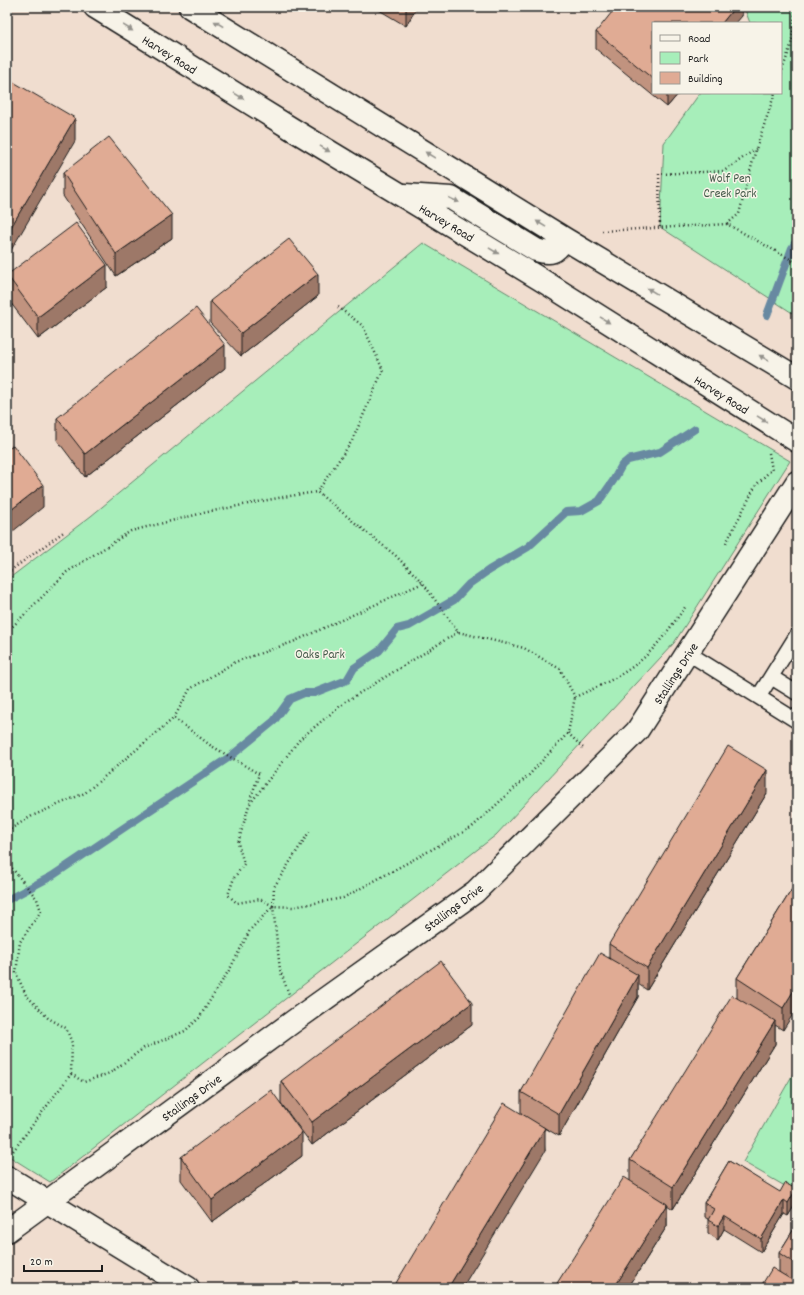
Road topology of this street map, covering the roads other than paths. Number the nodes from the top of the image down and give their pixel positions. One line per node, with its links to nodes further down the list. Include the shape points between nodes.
1 (95, 7): 3 (main road, Harvey Road, one-way to 3)
2 (190, 7): 4 (main road, one-way to 2)
3 (401, 194): 4 (main road, one-way to 4, via 451,198 536,250 548,254 556,251); 6 (main road, Harvey Road, one-way to 6)
4 (565, 239): 5 (main road, one-way to 4)
5 (797, 378)
6 (797, 441)
7 (797, 482): 9 (main road, Stallings Drive)
8 (797, 635): 10 (lane)
9 (688, 653): 12 (lane); 15 (main road, Stallings Drive, via 637,731 475,892)
10 (770, 677): 11 (lane); 12 (lane)
11 (797, 693)
12 (759, 696): 13 (lane)
13 (797, 721)
14 (7, 1177): 15 (main road)
15 (48, 1202): 16 (main road, Stallings Drive); 17 (main road)
16 (7, 1231)
17 (188, 1288)

